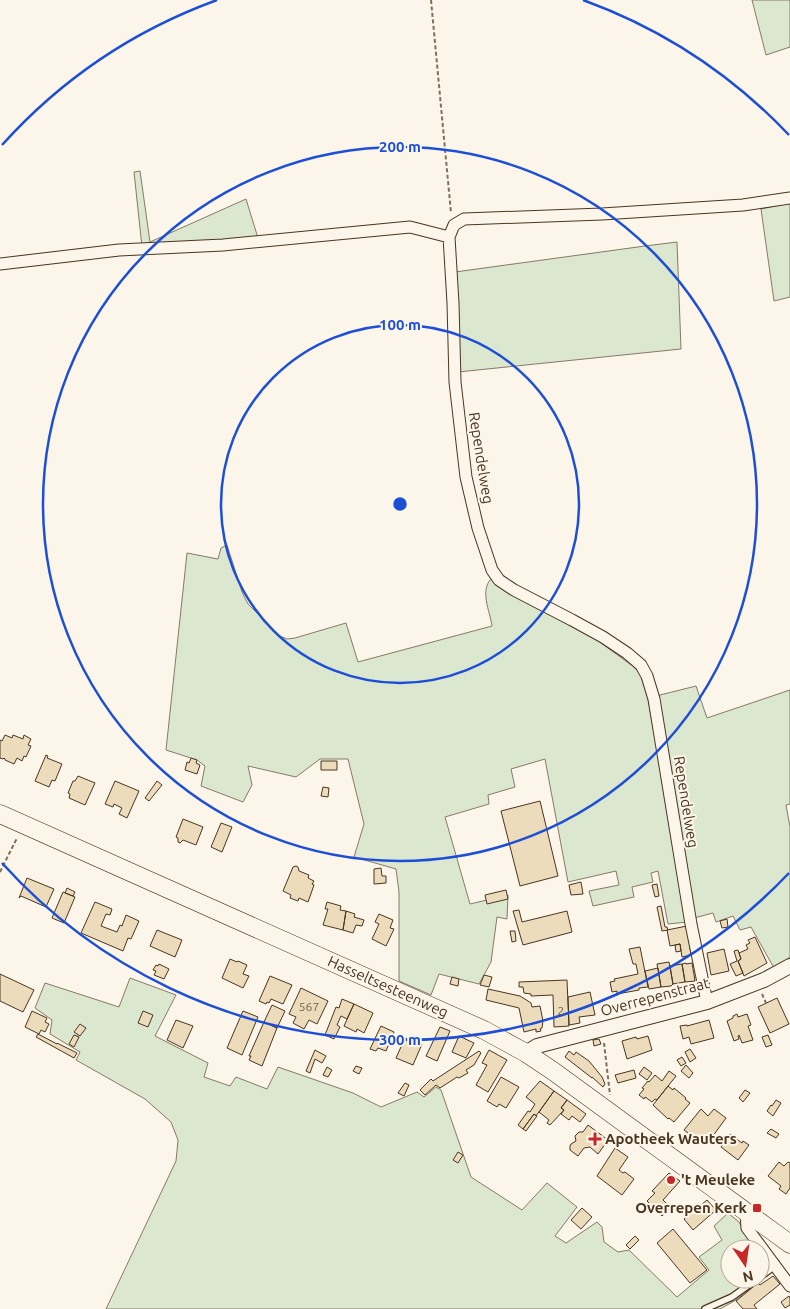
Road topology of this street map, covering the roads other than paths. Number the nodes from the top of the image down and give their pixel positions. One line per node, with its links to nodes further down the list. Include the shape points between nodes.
1 (790, 198): 2 (street, Rependelweg, via 743,205 464,219 454,225)
2 (449, 237): 3 (street, via 410,227 119,250); 6 (street, Rependelweg, via 455,382 466,477 492,570 499,580 514,590 603,637 641,665 647,676 654,699)
3 (0, 264)
4 (0, 814): 7 (main road, Hasseltsesteenweg, via 484,1030)
5 (790, 966): 6 (street, Overrepenstraat)
6 (707, 1002): 7 (street, Overrepenstraat, via 537,1046)
7 (526, 1053): 8 (main road, Hasseltsesteenweg)
8 (746, 1212): 9 (main road, Hasseltsesteenweg); 10 (street, via 747,1228)
9 (790, 1244)
10 (775, 1266): 11 (lane); 12 (street)
11 (770, 1270)
12 (790, 1286)
13 (743, 1289): 14 (lane)
14 (704, 1309)

